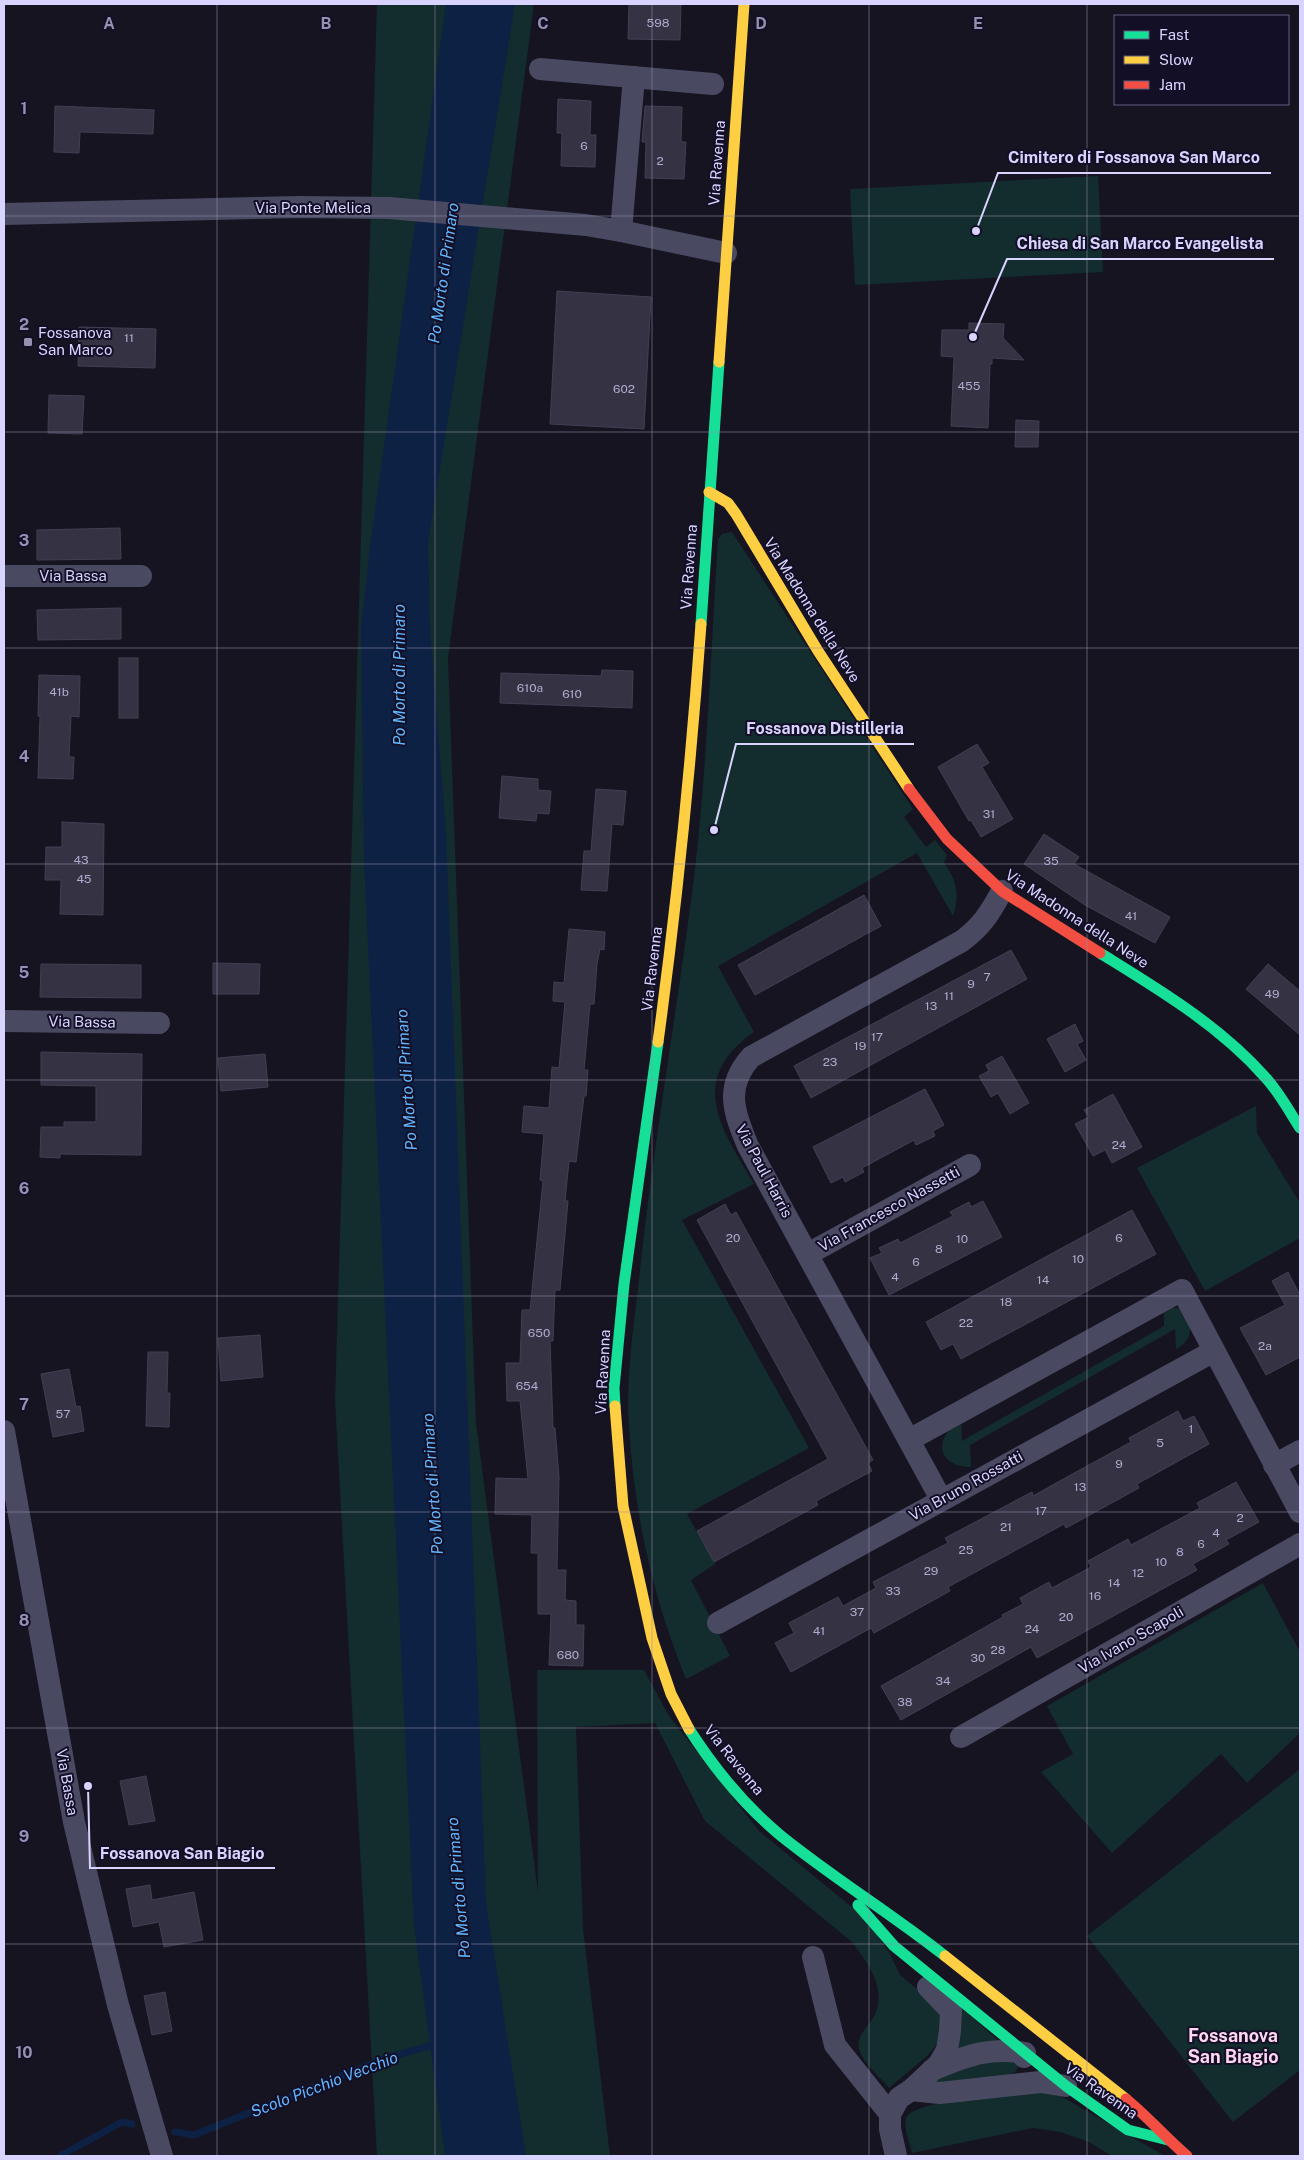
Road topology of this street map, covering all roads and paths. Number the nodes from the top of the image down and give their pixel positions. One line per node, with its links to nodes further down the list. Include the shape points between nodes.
1 (744, 4): 7 (main road, Via Ravenna)
2 (540, 69): 3 (street)
3 (634, 77): 4 (street); 6 (street)
4 (713, 84)
5 (4, 214): 6 (street, Via Ponte Melica, via 389,208)
6 (621, 230): 7 (street, Via Ponte Melica)
7 (726, 253): 8 (main road, Via Ravenna)
8 (709, 492): 11 (main road, Via Madonna della Neve, via 728,503 736,514 818,651 923,809 953,846); 27 (main road, Via Ravenna, via 692,749 670,954 624,1284 614,1388 616,1440 623,1506 637,1572 652,1638 671,1694 705,1754 739,1795 779,1834)
9 (4, 576): 10 (street, Via Bassa)
10 (141, 576)
11 (1002, 891): 14 (main road, Via Madonna della Neve, via 1182,1004 1266,1078); 16 (street, Via Paul Harris, via 987,918 962,941 777,1042 751,1057 741,1068 733,1098 736,1117 748,1146)
12 (4, 1021): 13 (street, Via Bassa)
13 (159, 1023)
14 (1300, 1128)
15 (970, 1165): 16 (street, Via Francesco Nassetti)
16 (808, 1254): 19 (street, Via Paul Harris)
17 (1214, 1350): 19 (street, via 1182,1290); 21 (street); 22 (street, Via Bruno Rossatti)
18 (4, 1431): 37 (street, Via Bassa, via 74,1822 118,2005)
19 (909, 1440): 22 (street, Via Paul Harris)
20 (1300, 1451): 21 (street)
21 (1274, 1466): 23 (street)
22 (940, 1499): 25 (street, Via Bruno Rossatti)
23 (1300, 1512)
24 (1300, 1544): 26 (street, Via Ivano Scapoli)
25 (718, 1622)
26 (961, 1737)
27 (826, 1870): 28 (main road, Via Ravenna); 30 (main road, Via Ravenna, via 903,1924)
28 (894, 1946): 30 (main road, Via Ravenna); 31 (street, via 909,1970 951,2011 947,2050)
29 (813, 1956): 35 (street, via 835,2045)
30 (1032, 2043): 31 (street, via 960,2059); 32 (main road, Via Ravenna); 33 (street, via 1018,2076); 36 (main road, Via Ravenna, via 1142,2113)
31 (931, 2070): 34 (street)
32 (1066, 2086): 33 (street, via 1040,2082); 36 (main road, Via Ravenna, via 1128,2130)
33 (989, 2088): 34 (street, via 940,2093)
34 (911, 2090): 35 (street, via 899,2098)
35 (890, 2114): 38 (street)
36 (1168, 2140): 39 (main road, Via Ravenna)
37 (162, 2156)
38 (896, 2156)
39 (1187, 2156)

